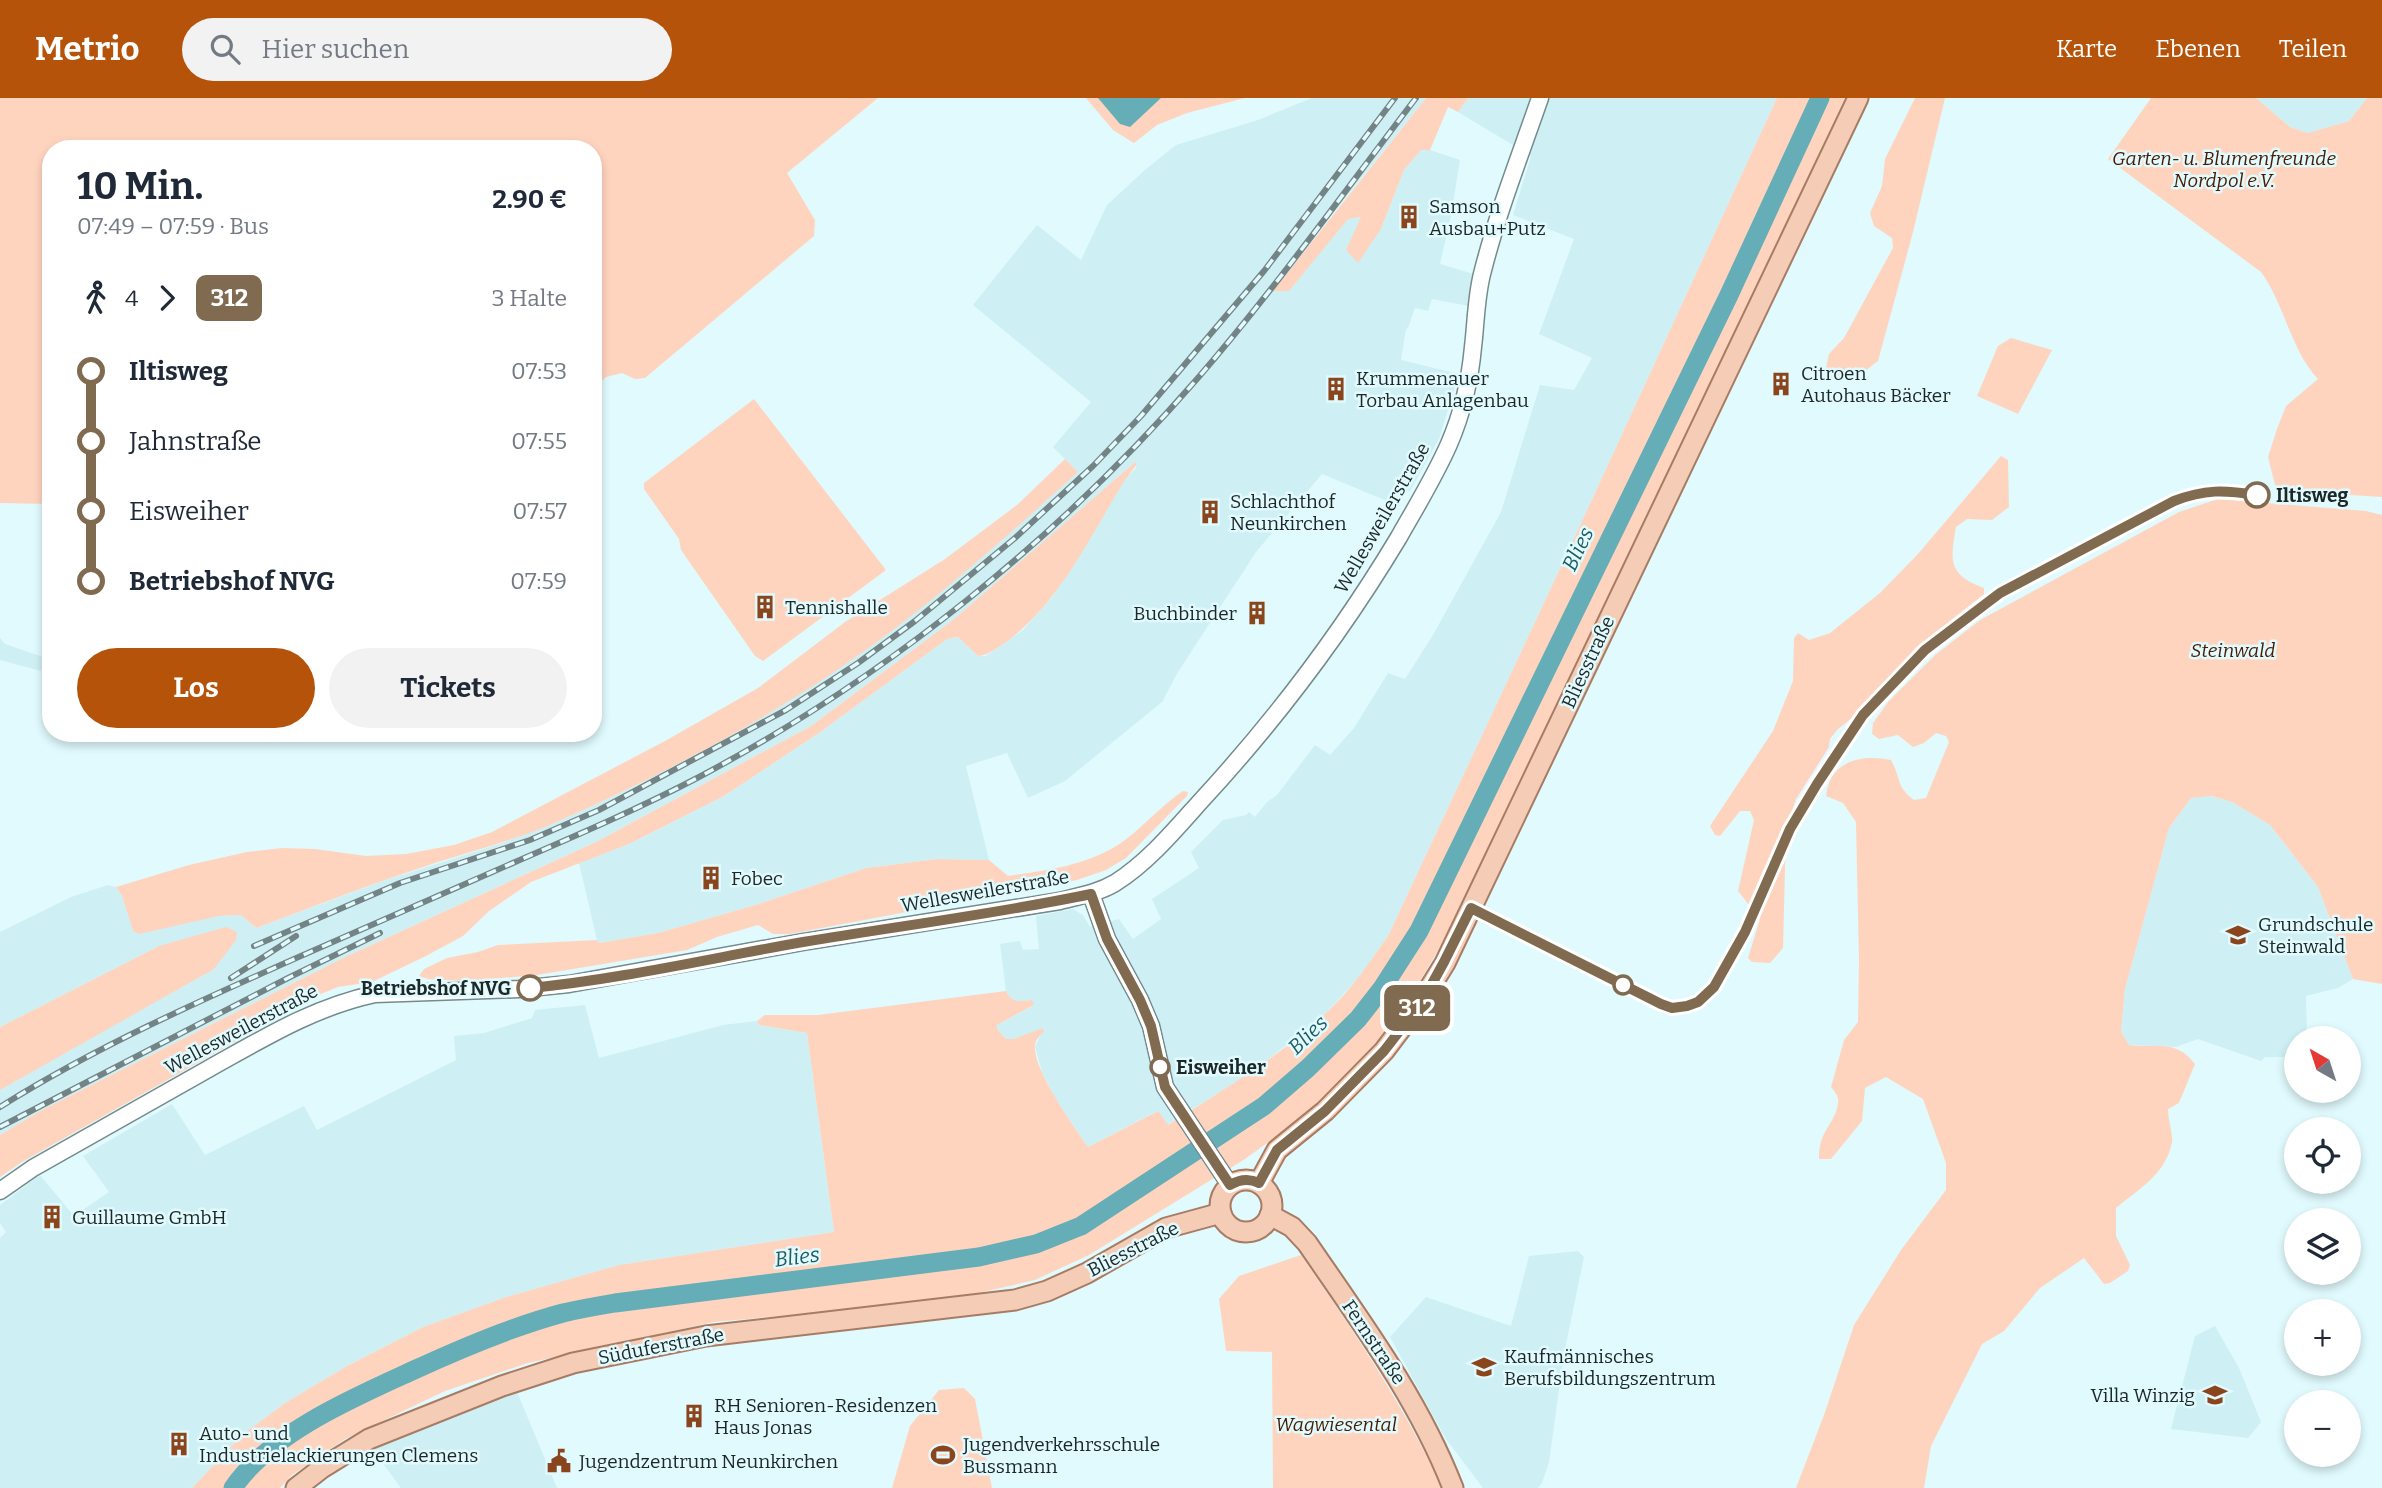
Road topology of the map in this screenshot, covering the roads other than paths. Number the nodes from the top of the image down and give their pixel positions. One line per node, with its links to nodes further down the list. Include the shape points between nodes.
1 (1540, 98): 3 (street, Wellesweilerstraße, via 1482,274 1471,370 1461,410 1416,507 1334,639 1239,759 1139,864)
2 (1858, 98): 4 (main road, Bliesstraße, via 1422,1002 1384,1051 1325,1111 1277,1150)
3 (1091, 894): 5 (street, via 1107,939 1151,1026 1165,1087); 6 (street, Wellesweilerstraße, via 569,984 352,999 271,1034)
4 (1259, 1183): 5 (main road, via 1248,1179); 8 (main road, via 1272,1200)
5 (1230, 1185): 7 (main road, via 1221,1196)
6 (0, 1191)
7 (1221, 1213): 8 (main road, via 1227,1224 1243,1232 1257,1229); 9 (main road, Bliesstraße, via 1166,1228)
8 (1270, 1215): 11 (main road, Fernstraße, via 1292,1227 1307,1243 1393,1368)
9 (1047, 1291): 10 (main road, Süduferstraße, via 944,1310 706,1336 573,1363 510,1383 369,1440)
10 (298, 1487)
11 (1453, 1488)

